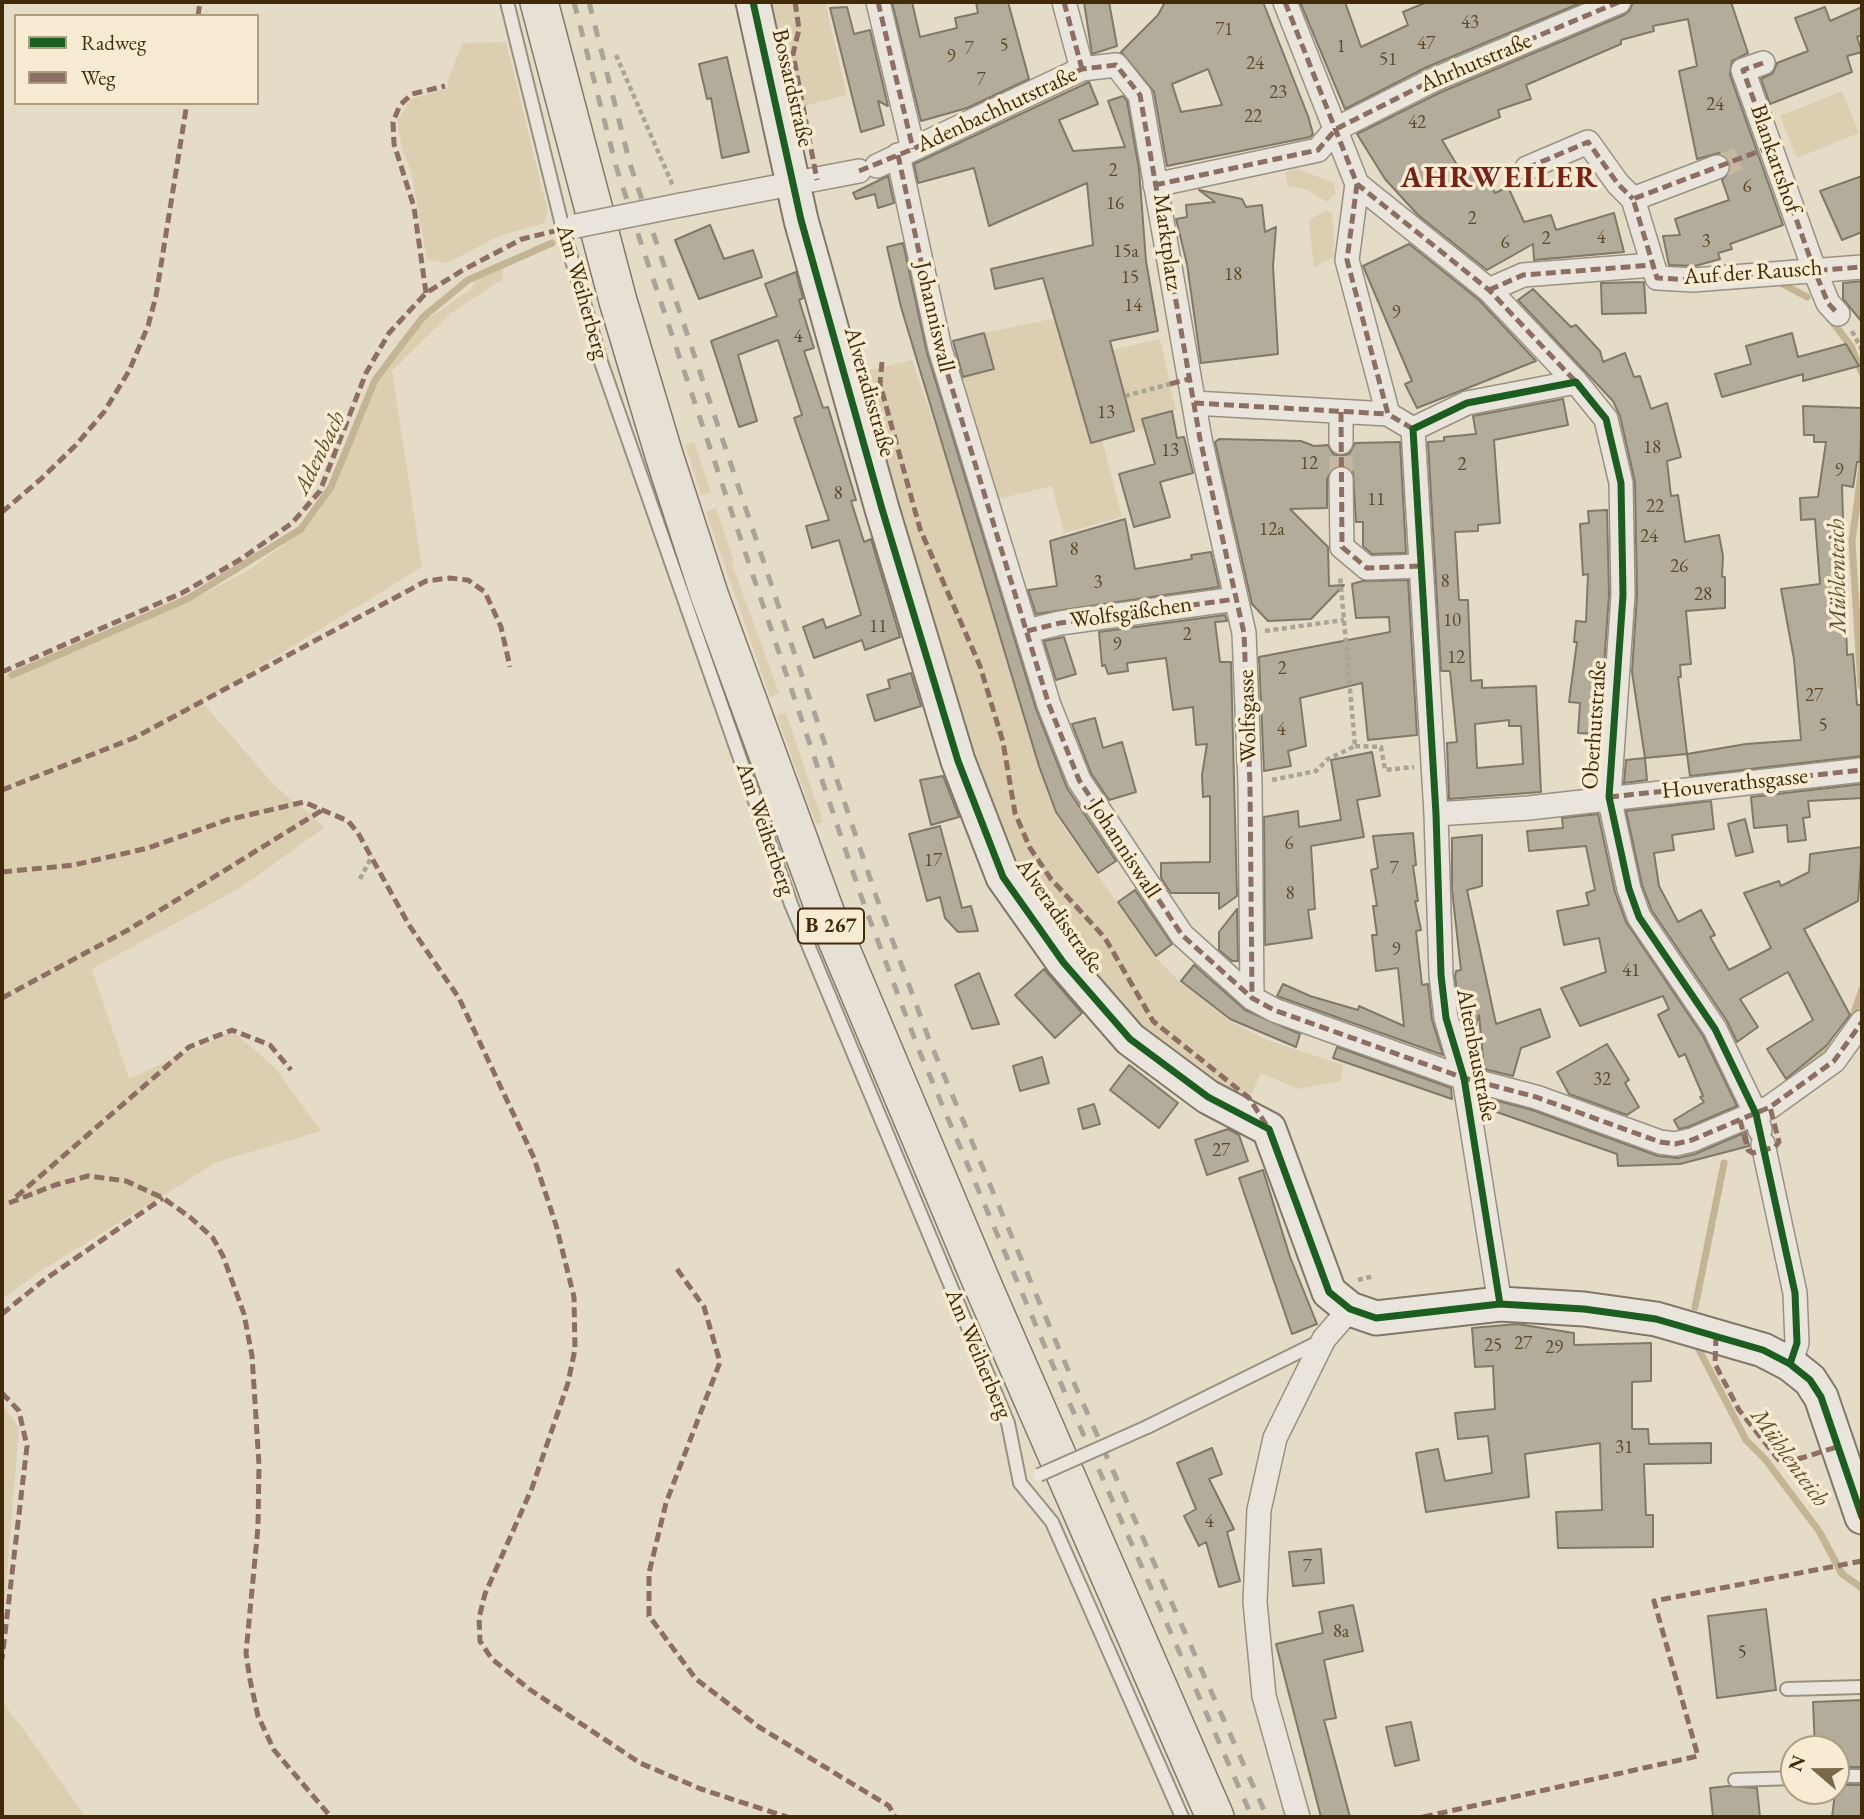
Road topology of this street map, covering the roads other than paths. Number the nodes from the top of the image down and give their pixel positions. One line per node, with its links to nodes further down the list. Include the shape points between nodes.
1 (507, 2): 18 (lane, Am Weiherberg)
2 (538, 2): 53 (main road, B 267, via 664,455 709,594 826,914)
3 (753, 2): 14 (street, Bossardstraße)
4 (878, 2): 11 (street, Johanniswall)
5 (1065, 2): 9 (street)
6 (1285, 2): 10 (street)
7 (1619, 2): 10 (street, Ahrhutstraße, via 1433,80)
8 (1763, 63): 21 (street, Blankartshof, via 1743,70 1756,107 1759,151)
9 (1082, 69): 11 (street, Adenbachhutstraße); 16 (street, Adenbachhutstraße, via 1116,65 1140,95)
10 (1336, 129): 15 (street); 16 (street, Marktplatz, via 1318,150)
11 (905, 152): 14 (street, Adenbachhutstraße, via 868,168); 34 (street, Johanniswall, via 940,349)
12 (1717, 167): 17 (street)
13 (1527, 168): 17 (street, via 1588,142)
14 (794, 184): 18 (street, Adenbachhutstraße, bridge); 43 (street, Alveradisstraße, via 882,509 958,761 1003,877 1063,962 1130,1039 1208,1097 1269,1129 1329,1292)
15 (1357, 184): 22 (street, Oberhutstraße); 27 (street, via 1347,260)
16 (1155, 185): 25 (street, Marktplatz, via 1179,381)
17 (1633, 199): 19 (street)
18 (570, 228): 46 (lane, Am Weiherberg, via 601,362 791,904 1008,1423)
19 (1650, 254): 21 (street, Auf der Rausch, via 1657,278 1693,280); 22 (street, Auf der Rausch, via 1523,275)
20 (1862, 267): 21 (street, Auf der Rausch)
21 (1814, 269): 23 (street, Blankartshof, via 1828,303)
22 (1489, 290): 24 (street, Oberhutstraße)
23 (1838, 314)
24 (1576, 382): 28 (street, via 1467,403); 36 (street, Oberhutstraße, via 1606,419 1621,483 1623,595)
25 (1194, 403): 26 (street); 29 (street, Marktplatz)
26 (1341, 412): 27 (street); 30 (street)
27 (1388, 414): 28 (street)
28 (1413, 429): 32 (street, Altenbaustraße)
29 (1200, 439): 33 (street, Wolfsgasse)
30 (1341, 442)
31 (1341, 479): 32 (street, via 1342,547 1367,568)
32 (1420, 566): 37 (street, Altenbaustraße)
33 (1236, 599): 34 (street, Wolfsgäßchen); 38 (street, Wolfsgasse, via 1244,634 1250,784)
34 (1027, 631): 38 (street, Johanniswall, via 1049,705 1079,780 1182,935)
35 (1862, 770): 36 (street, Houverathsgasse)
36 (1609, 797): 37 (street, Houverathsgasse); 41 (street, Oberhutstraße, via 1639,917 1715,1029)
37 (1436, 814): 40 (street, Altenbaustraße, via 1441,975 1446,1018)
38 (1251, 998): 40 (street, Johanniswall, via 1309,1024)
39 (1862, 1021): 41 (street, Johanniswall, via 1834,1061)
40 (1464, 1078): 41 (street, Johanniswall, via 1536,1097 1660,1142 1675,1144); 42 (street, Altenbaustraße)
41 (1760, 1129): 45 (street, Oberhutstraße, via 1795,1293 1797,1343)
42 (1500, 1304): 43 (street, via 1377,1318); 45 (street, via 1656,1319 1763,1350)
43 (1350, 1310): 44 (street)
44 (1324, 1339): 46 (lane, bridge, via 1147,1427); 54 (street, via 1275,1438 1259,1510 1255,1602 1264,1696)
45 (1790, 1364): 47 (street, via 1810,1380 1821,1397)
46 (1020, 1483): 52 (lane, Am Weiherberg, via 1052,1522)
47 (1862, 1517)
48 (1862, 1687): 49 (lane)
49 (1787, 1689)
50 (1780, 1778): 51 (lane)
51 (1735, 1780)
52 (1182, 1817)
53 (1215, 1817)
54 (1298, 1817)

